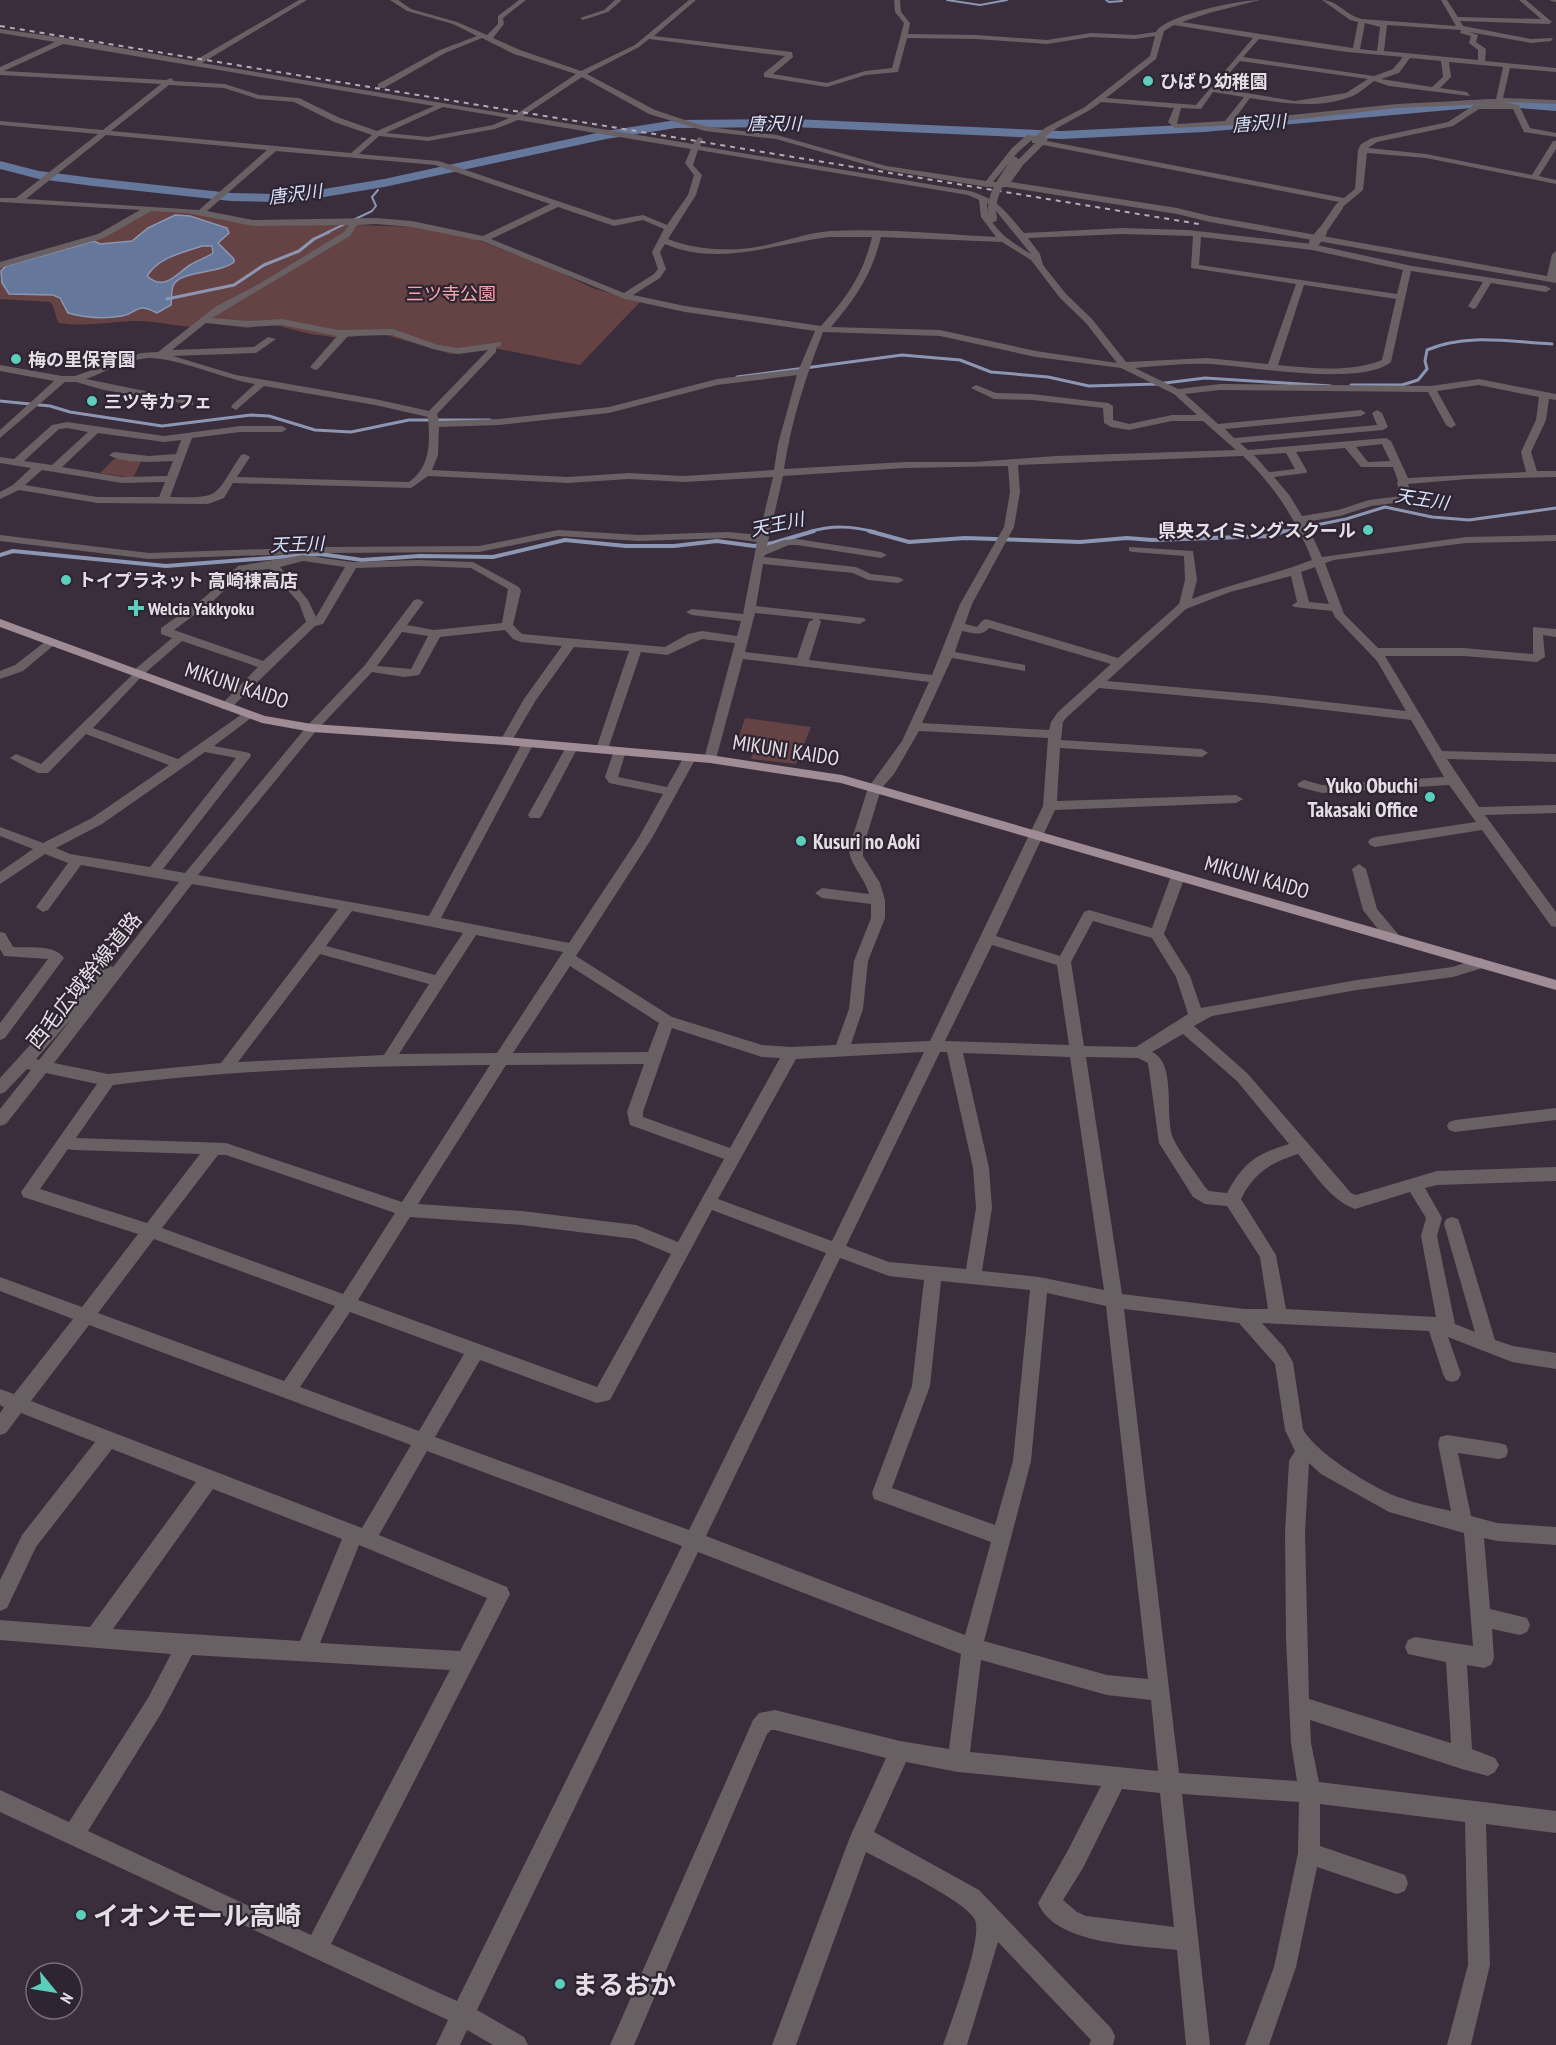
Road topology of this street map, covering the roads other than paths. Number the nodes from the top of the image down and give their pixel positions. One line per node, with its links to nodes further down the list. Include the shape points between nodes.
1 (304, 0): 32 (street)
2 (394, 0): 26 (street, via 409,10)
3 (520, 0): 26 (street, via 500,17 501,24 492,36)
4 (619, 0): 12 (street, via 606,11)
5 (693, 0): 27 (street)
6 (897, 0): 24 (street, via 898,12 907,23)
7 (1257, 0): 18 (street, via 1207,11)
8 (1325, 0): 14 (street, via 1352,19)
9 (1444, 0): 13 (street)
10 (1511, 0): 11 (street)
11 (1522, 1): 15 (street)
12 (583, 18)
13 (1458, 19): 15 (street); 19 (street)
14 (1362, 21): 17 (street); 29 (street)
15 (1546, 21): 22 (street)
16 (0, 23): 23 (street)
17 (1377, 23): 19 (street); 30 (street, via 1384,26)
18 (1172, 24): 21 (street); 25 (street)
19 (1459, 28): 22 (street, via 1531,41); 36 (street, via 1475,35 1472,43 1482,49)
20 (0, 30): 28 (street)
21 (1158, 34): 24 (street, via 1091,35 1047,42); 49 (street, via 1153,57)
22 (1554, 35)
23 (75, 36): 28 (street); 32 (street)
24 (904, 36): 27 (street, via 895,70 865,73 827,84 767,75 789,54)
25 (1258, 36): 29 (street); 33 (street)
26 (485, 37): 41 (street); 45 (street, via 447,48)
27 (646, 37): 41 (street)
28 (63, 41): 35 (street); 40 (street)
29 (1356, 51): 30 (street)
30 (1380, 54): 31 (street)
31 (1408, 56): 34 (street); 43 (street, via 1395,71)
32 (205, 57): 35 (street); 45 (street)
33 (1239, 59): 43 (street); 46 (street)
34 (1445, 61): 36 (street); 47 (street, via 1447,77)
35 (196, 63): 39 (street); 52 (street)
36 (1481, 63): 37 (street)
37 (1507, 65): 38 (street); 50 (street)
38 (1554, 68)
39 (186, 70)
40 (0, 72): 44 (street)
41 (582, 74): 54 (street); 58 (street, via 645,108)
42 (177, 76): 44 (street)
43 (1372, 79): 47 (street); 48 (street, via 1349,95 1336,98 1294,103)
44 (167, 83): 59 (street); 60 (street, via 225,86 258,97 296,100)
45 (381, 86): 54 (street)
46 (1211, 89): 48 (street); 53 (street, via 1198,107)
47 (1434, 90): 50 (street)
48 (1248, 96): 57 (street)
49 (1098, 100): 53 (street); 62 (street)
50 (1500, 102): 51 (street); 57 (street, via 1397,106); 61 (street, via 1516,107 1527,130); 66 (street, via 1477,107 1450,124 1375,140)
51 (1556, 102)
52 (444, 105): 55 (street); 60 (street)
53 (1178, 106): 57 (street, via 1173,125)
54 (528, 111): 55 (street)
55 (518, 117): 60 (street, via 495,127 423,140); 64 (street)
56 (0, 123): 59 (street)
57 (1228, 123)
58 (708, 129): 64 (street); 71 (street, via 777,137 885,168)
59 (105, 132): 65 (street); 74 (street)
60 (377, 135): 67 (street)
61 (1556, 135)
62 (1041, 138): 70 (street); 71 (street, via 1030,137 1015,150); 76 (street); 80 (street, bridge, via 1016,161 992,200 990,209)
63 (1556, 143): 68 (street)
64 (695, 147): 72 (street); 82 (street, via 689,166 698,175 696,186)
65 (273, 148): 67 (street); 78 (street)
66 (1362, 150): 68 (street, via 1425,156); 76 (street, via 1359,190)
67 (353, 156): 75 (street, via 436,163)
68 (1534, 178): 69 (street)
69 (1556, 182)
70 (1006, 184): 71 (street); 96 (street)
71 (987, 185)
72 (983, 197): 79 (street); 80 (street, via 995,204)
73 (0, 200): 74 (street)
74 (18, 201): 77 (street)
75 (557, 204): 82 (street, via 614,223 637,218); 87 (street)
76 (1342, 204): 90 (street, bridge)
77 (149, 209): 78 (street); 93 (street, via 101,236)
78 (201, 212): 81 (street, via 253,223)
79 (983, 213): 80 (street); 89 (street, via 987,223)
80 (997, 215): 85 (street); 92 (street, via 1007,234)
81 (353, 222): 87 (street, via 412,224); 102 (street, via 347,234)
82 (670, 228): 88 (street)
83 (1164, 233): 85 (street); 86 (street); 90 (street)
84 (878, 234): 88 (street, via 823,234 765,248 725,252 679,247); 89 (street); 103 (street, via 871,260 852,297)
85 (1020, 236): 92 (street)
86 (1197, 237): 94 (street); 97 (street, via 1194,266)
87 (484, 239): 99 (street)
88 (663, 240): 99 (street, via 656,252 661,272)
89 (1005, 240): 92 (street)
90 (1313, 245): 94 (street)
91 (1556, 254): 96 (street)
92 (1040, 263): 107 (street, via 1063,296 1089,321)
93 (0, 265)
94 (1408, 267): 95 (street); 100 (street)
95 (1489, 280): 98 (street); 101 (street)
96 (1554, 280)
97 (1301, 282): 100 (street); 109 (street)
98 (1556, 290)
99 (625, 296): 103 (street, via 711,314)
100 (1402, 297): 109 (street, via 1386,362 1368,369 1339,371)
101 (1473, 306)
102 (204, 320): 104 (street, via 282,322); 106 (street)
103 (822, 329): 107 (street, via 940,333 1036,354); 111 (street)
104 (345, 333): 108 (street); 125 (street, via 393,332 458,351 494,345)
105 (271, 339): 106 (street, via 256,350)
106 (160, 354): 113 (street, via 144,355); 114 (street)
107 (1124, 366): 109 (street, via 1207,361); 117 (street)
108 (315, 367)
109 (1272, 367)
110 (0, 368): 112 (street)
111 (803, 371): 125 (street, via 701,385 609,410 499,422); 146 (street)
112 (62, 379): 113 (street); 130 (street)
113 (76, 379): 120 (street)
114 (262, 383): 121 (street); 125 (street)
115 (976, 388): 124 (street, via 994,396 1108,406 1108,421 1113,425 1131,427 1164,419)
116 (1431, 389): 117 (street, via 1220,387); 118 (street, via 1479,382); 126 (street)
117 (1177, 392): 124 (street)
118 (1544, 395): 119 (street); 148 (street, via 1541,420 1526,452)
119 (1556, 397)
120 (189, 403)
121 (236, 407)
122 (1361, 413): 127 (street)
123 (1377, 413): 133 (street, via 1383,428)
124 (1205, 418): 127 (street)
125 (433, 419): 147 (street, via 433,454)
126 (1451, 425)
127 (1216, 427): 133 (street)
128 (97, 429): 131 (street); 141 (street, via 56,427); 145 (street)
129 (282, 429): 132 (street, via 240,429)
130 (0, 435)
131 (134, 436): 132 (street); 137 (street)
132 (189, 436): 138 (street)
133 (1230, 441): 136 (street)
134 (1348, 444): 135 (street); 143 (street, via 1365,465); 143 (street, via 1386,441)
135 (1288, 449): 136 (street); 151 (street, via 1302,471)
136 (1245, 453): 142 (street); 151 (street)
137 (114, 455): 138 (street); 150 (street)
138 (180, 457): 152 (street)
139 (245, 457): 153 (street)
140 (0, 460): 141 (street)
141 (16, 463): 144 (street)
142 (1013, 464): 146 (street); 180 (street, via 1015,492 1009,527 987,562)
143 (1396, 464): 154 (street)
144 (39, 467): 145 (street); 155 (street)
145 (54, 469): 150 (street)
146 (778, 471): 147 (street, via 684,479 629,476 581,480); 161 (street)
147 (426, 473): 153 (street, via 411,485)
148 (1532, 474): 149 (street); 154 (street)
149 (1556, 474)
150 (93, 475): 152 (street, via 128,480)
151 (1266, 475): 158 (street)
152 (172, 479): 157 (street)
153 (232, 480): 157 (street, via 213,500)
154 (1404, 481): 158 (street, via 1407,497 1403,499)
155 (17, 487): 156 (street); 157 (street, via 97,500)
156 (0, 496)
157 (163, 501)
158 (1301, 519): 165 (street)
159 (0, 538): 161 (street, via 148,556 479,549 558,533)
160 (1556, 538): 165 (street, via 1450,542 1332,557)
161 (764, 539): 164 (street)
162 (1133, 549): 171 (street, via 1189,553 1191,580)
163 (881, 555): 164 (street, via 788,542)
164 (759, 557): 169 (street, via 856,570 868,577); 174 (street)
165 (1320, 562): 168 (street); 172 (street)
166 (272, 565): 167 (street, via 303,558); 176 (street, via 304,602); 184 (street, via 242,568 209,599 165,631)
167 (352, 565): 176 (street, via 319,622); 179 (street, via 473,565 513,587)
168 (1295, 571): 171 (street); 172 (street, via 1301,605)
169 (898, 580)
170 (418, 602): 181 (street, 西毛広域幹線道路)
171 (1184, 606): 193 (street)
172 (1335, 608): 189 (street)
173 (693, 612): 174 (street)
174 (749, 614): 175 (street); 185 (street)
175 (860, 620)
176 (312, 622): 194 (street)
177 (815, 622): 192 (street)
178 (0, 623): 186 (main road, MIKUNI KAIDO)
179 (507, 626): 183 (street); 187 (street, via 525,639)
180 (957, 626): 190 (street); 193 (street, via 980,631 986,622)
181 (401, 628): 183 (street); 195 (street, 西毛広域幹線道路)
182 (1556, 633): 189 (street, via 1537,630 1537,658 1464,652)
183 (434, 634): 195 (street, via 435,639 415,672)
184 (180, 637): 194 (street); 197 (street)
185 (743, 640): 188 (street, via 702,635 667,651); 191 (street)
186 (50, 642): 197 (main road, MIKUNI KAIDO); 198 (street, via 19,668)
187 (571, 642): 188 (street); 208 (street)
188 (636, 648): 212 (street)
189 (1377, 652): 203 (street)
190 (948, 654): 196 (street); 199 (street)
191 (740, 655): 192 (street); 219 (street)
192 (802, 662): 199 (street)
193 (1121, 663): 200 (street)
194 (266, 665): 201 (street, via 248,688)
195 (369, 668): 205 (street, 西毛広域幹線道路)
196 (1021, 668)
197 (138, 674): 201 (main road, MIKUNI KAIDO); 206 (street)
198 (0, 675)
199 (937, 679): 204 (street)
200 (1095, 684): 203 (street); 207 (street, via 1062,715)
201 (226, 706): 202 (main road, MIKUNI KAIDO)
202 (249, 715): 205 (main road, MIKUNI KAIDO); 210 (street)
203 (1414, 716): 215 (street)
204 (915, 727): 207 (street); 223 (street)
205 (312, 728): 208 (main road, MIKUNI KAIDO); 239 (street, 西毛広域幹線道路)
206 (84, 729): 216 (street, via 43,770); 220 (street)
207 (1055, 739): 214 (street); 226 (street)
208 (506, 741): 209 (main road, MIKUNI KAIDO)
209 (528, 743): 211 (main road, MIKUNI KAIDO); 246 (street)
210 (202, 747): 220 (street); 237 (street, via 244,756)
211 (572, 747): 212 (main road, MIKUNI KAIDO); 229 (street)
212 (602, 749): 213 (main road, MIKUNI KAIDO)
213 (620, 751): 217 (main road, MIKUNI KAIDO); 224 (street, via 611,777 614,780)
214 (1202, 753)
215 (1437, 754): 218 (street); 221 (street)
216 (16, 758)
217 (690, 758): 219 (main road, MIKUNI KAIDO); 224 (street)
218 (1556, 758)
219 (710, 759): 223 (main road, MIKUNI KAIDO, via 801,771)
220 (179, 764): 234 (street, via 97,821)
221 (1453, 781): 222 (street, via 1322,789); 228 (street)
222 (1304, 784)
223 (874, 788): 232 (main road, MIKUNI KAIDO); 243 (street, via 856,856 873,883)
224 (672, 792): 254 (street)
225 (1236, 799): 226 (street)
226 (1050, 806): 232 (street)
227 (1556, 808): 228 (street)
228 (1474, 811): 230 (street)
229 (535, 815)
230 (1484, 825): 233 (street); 247 (street)
231 (0, 831): 234 (street)
232 (1038, 835): 238 (main road, MIKUNI KAIDO); 252 (street)
233 (1375, 842)
234 (43, 849): 235 (street); 240 (street)
235 (78, 859): 237 (street); 245 (street)
236 (1359, 869): 251 (street, via 1370,910)
237 (154, 871): 239 (street)
238 (1178, 876): 249 (street); 251 (main road, MIKUNI KAIDO)
239 (189, 877): 242 (street, 西毛広域幹線道路); 244 (street)
240 (0, 879)
241 (822, 893): 243 (street)
242 (176, 894): 271 (street, 西毛広域幹線道路); 272 (street, 西毛広域幹線道路)
243 (878, 900): 264 (street, via 878,918 861,962 856,1009)
244 (348, 906): 246 (street); 253 (street)
245 (43, 907)
246 (432, 922): 248 (street)
247 (1556, 922)
248 (472, 930): 254 (street); 257 (street)
249 (1157, 934): 255 (street, via 1089,915); 260 (street, via 1183,976)
250 (0, 937): 261 (street, via 9,952 51,954 57,958)
251 (1393, 938): 256 (main road, MIKUNI KAIDO)
252 (988, 939): 255 (street); 262 (street)
253 (316, 948): 257 (street); 273 (street)
254 (571, 953): 259 (street, via 598,978); 268 (street)
255 (1064, 962): 265 (street)
256 (1481, 963): 258 (main road, MIKUNI KAIDO); 260 (street, via 1453,972 1209,1011)
257 (439, 981): 270 (street, via 392,1052)
258 (1556, 985)
259 (667, 1021): 267 (street, via 762,1051); 269 (street)
260 (1190, 1021): 266 (street); 280 (street)
261 (0, 1034)
262 (935, 1046): 263 (street); 264 (street); 290 (street)
263 (954, 1048): 265 (street); 293 (street, via 981,1168 984,1208)
264 (842, 1049): 267 (street)
265 (1078, 1051): 266 (street); 296 (street)
266 (1139, 1052): 285 (street, via 1154,1059 1158,1067 1165,1138 1198,1192 1205,1197)
267 (791, 1053): 282 (street)
268 (502, 1058): 269 (street); 270 (street); 287 (street)
269 (653, 1058): 282 (street, via 635,1112 636,1122)
270 (391, 1060): 273 (street)
271 (23, 1062): 272 (street); 275 (street, 西毛広域幹線道路)
272 (42, 1065): 274 (street); 277 (street, 西毛広域幹線道路)
273 (225, 1069): 274 (street)
274 (108, 1080): 279 (street)
275 (0, 1088)
276 (1556, 1114): 278 (street)
277 (0, 1120)
278 (1455, 1126)
279 (65, 1141): 281 (street); 289 (street, via 29,1192)
280 (1301, 1146): 284 (street, via 1345,1198 1355,1202); 285 (street, via 1252,1166)
281 (214, 1148): 287 (street); 289 (street)
282 (734, 1156): 286 (street)
283 (1556, 1174): 284 (street, via 1437,1178)
284 (1414, 1184): 301 (street, via 1434,1218 1429,1236)
285 (1232, 1200): 300 (street, via 1268,1255)
286 (708, 1202): 290 (street); 291 (street)
287 (406, 1210): 291 (street, via 522,1218 636,1232); 297 (street)
288 (1452, 1224): 302 (street)
289 (150, 1231): 297 (street); 298 (street)
290 (835, 1249): 292 (street, via 889,1269); 319 (street)
291 (682, 1251): 303 (street, via 604,1394 597,1395)
292 (933, 1274): 293 (street); 318 (street, via 921,1386 881,1493)
293 (973, 1277): 295 (street)
294 (0, 1284): 298 (street)
295 (1039, 1284): 296 (street); 318 (street, via 1022,1461)
296 (1114, 1300): 299 (street); 331 (street)
297 (346, 1304): 303 (street); 306 (street)
298 (86, 1315): 306 (street); 308 (street)
299 (1244, 1316): 300 (street); 312 (street, via 1284,1362 1294,1430)
300 (1278, 1316): 301 (street)
301 (1441, 1326): 302 (street); 305 (street)
302 (1488, 1345): 304 (street, via 1512,1354)
303 (476, 1350): 311 (street)
304 (1556, 1360)
305 (1452, 1374)
306 (287, 1392): 311 (street)
307 (0, 1397): 308 (street)
308 (19, 1404): 309 (street); 310 (street)
309 (0, 1427)
310 (110, 1438): 314 (street); 320 (street, via 29,1541)
311 (422, 1442): 316 (street); 319 (street)
312 (1307, 1451): 315 (street, via 1328,1468 1396,1506); 332 (street, via 1298,1461 1295,1523)
313 (1499, 1451): 315 (street, via 1447,1443)
314 (210, 1478): 316 (street); 324 (street)
315 (1468, 1524): 317 (street, via 1497,1532); 321 (street)
316 (360, 1536): 328 (street); 330 (street, via 500,1594)
317 (1556, 1536)
318 (1002, 1537): 327 (street)
319 (694, 1542): 327 (street); 350 (street)
320 (0, 1601)
321 (1481, 1617): 322 (street); 329 (street, via 1484,1658)
322 (1520, 1625)
323 (0, 1630): 324 (street)
324 (94, 1638): 325 (street)
325 (187, 1645): 328 (street); 343 (street, via 155,1705)
326 (1415, 1647): 329 (street)
327 (972, 1648): 331 (street, via 1107,1685); 335 (street)
328 (306, 1652): 330 (street)
329 (1456, 1653): 334 (street)
330 (465, 1661): 349 (street)
331 (1160, 1691): 338 (street)
332 (1299, 1706): 334 (street); 339 (street, via 1300,1743)
333 (900, 1751): 335 (street); 344 (street); 353 (street, via 766,1720)
334 (1462, 1758): 336 (street)
335 (958, 1761): 337 (street)
336 (1488, 1765)
337 (1116, 1778): 338 (street); 348 (street, via 1049,1903 1069,1920 1086,1927)
338 (1170, 1783): 339 (street); 348 (street)
339 (1310, 1792): 341 (street); 345 (street)
340 (0, 1801): 343 (street)
341 (1475, 1811): 342 (street); 359 (street, via 1479,1965)
342 (1556, 1822)
343 (73, 1835): 349 (street)
344 (861, 1837): 347 (street, via 971,1898); 354 (street)
345 (1309, 1853): 346 (street); 358 (street, via 1285,1967)
346 (1397, 1883)
347 (985, 1911): 355 (street, via 988,1939); 356 (street, via 1103,2036)
348 (1186, 1940): 357 (street)
349 (316, 1949): 350 (street)
350 (463, 2015): 351 (street); 352 (street)
351 (448, 2045)
352 (516, 2045)
353 (622, 2045)
354 (784, 2045)
355 (955, 2045)
356 (1101, 2045)
357 (1197, 2045)
358 (1257, 2045)
359 (1459, 2045)

